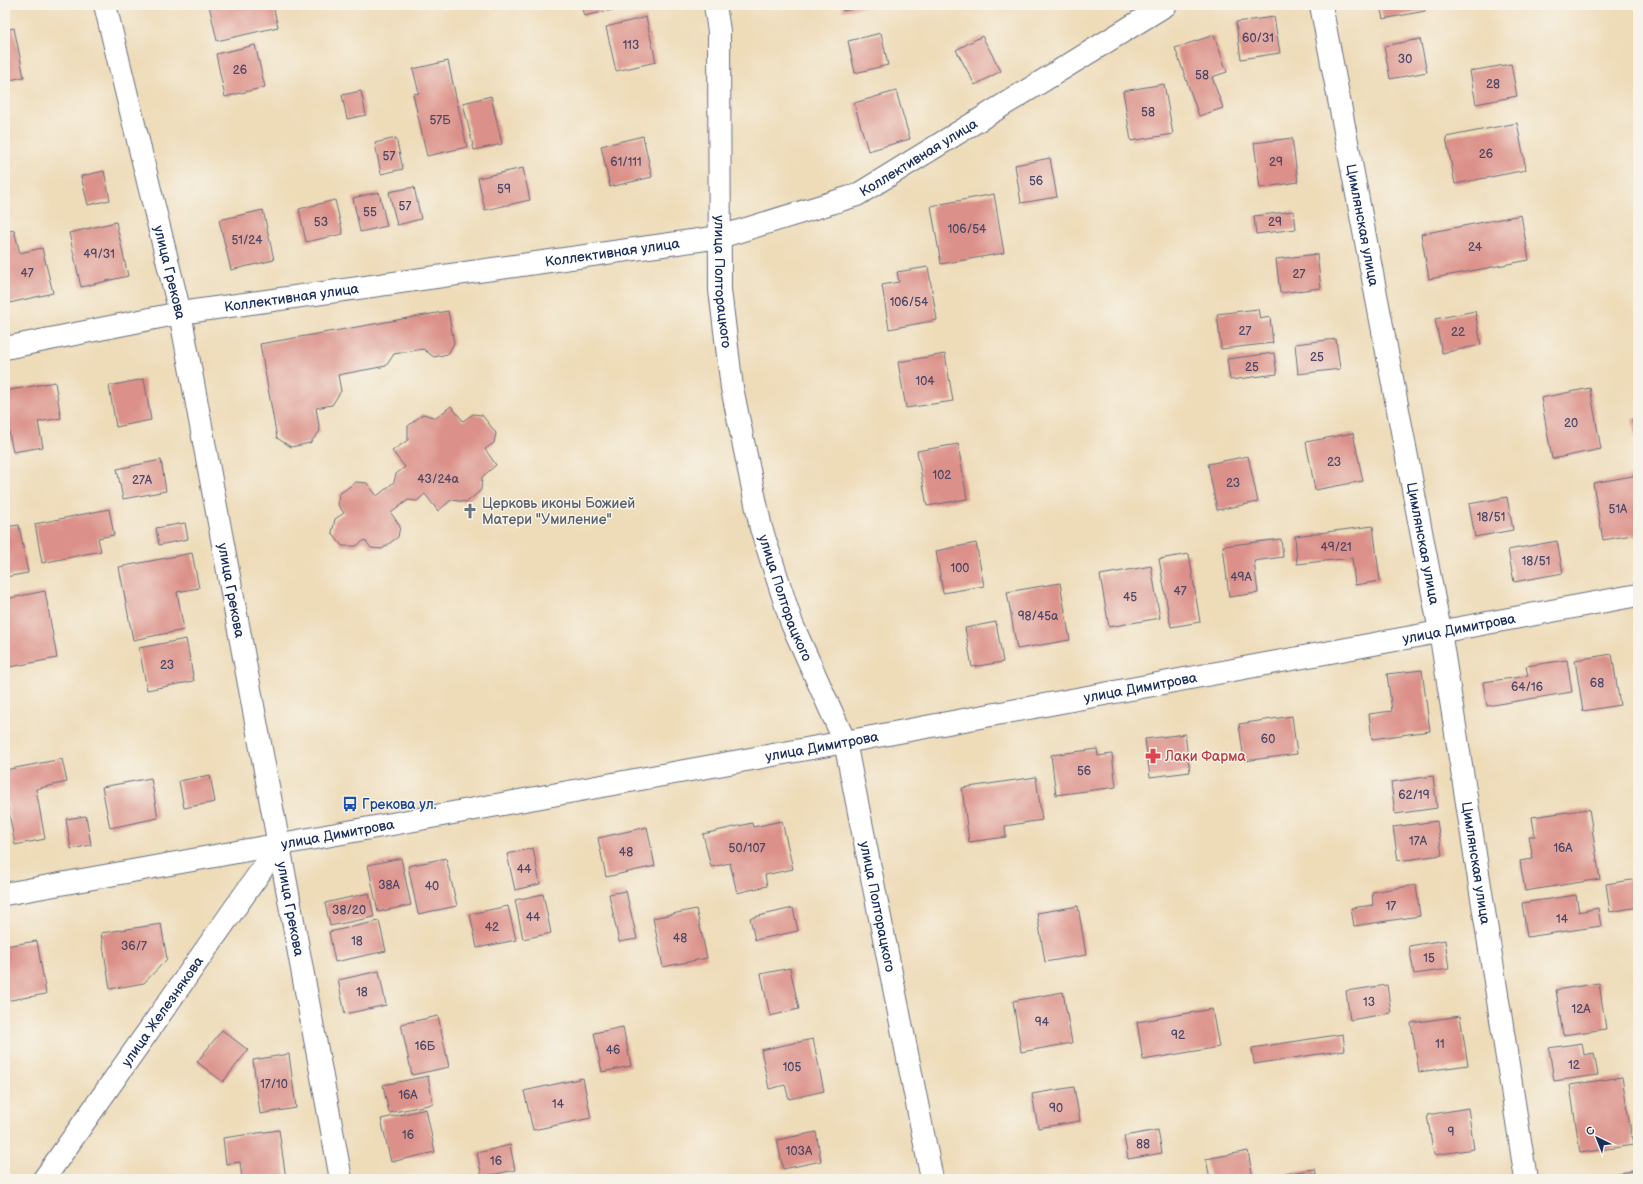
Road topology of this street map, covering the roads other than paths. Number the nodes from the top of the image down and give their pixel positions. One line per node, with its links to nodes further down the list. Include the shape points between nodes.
1 (105, 5): 6 (street, улица Грекова)
2 (715, 5): 5 (street, улица Полторацкого, via 719,31)
3 (1166, 5): 5 (street, Коллективная улица, via 857,195)
4 (1321, 5): 9 (street, Цимлянская улица)
5 (720, 237): 6 (street, Коллективная улица); 10 (street, улица Полторацкого, via 720,290 732,388 761,528 792,624)
6 (180, 313): 7 (street, Коллективная улица); 11 (street, улица Грекова)
7 (5, 348)
8 (1638, 595): 9 (street, улица Димитрова)
9 (1440, 631): 10 (street, улица Димитрова); 16 (street, Цимлянская улица)
10 (844, 742): 11 (street, улица Димитрова); 15 (street, улица Полторацкого)
11 (280, 844): 12 (street, улица Димитрова); 13 (street, улица Железнякова); 14 (street, улица Грекова)
12 (5, 894)
13 (44, 1179)
14 (342, 1179)
15 (932, 1179)
16 (1526, 1179)

